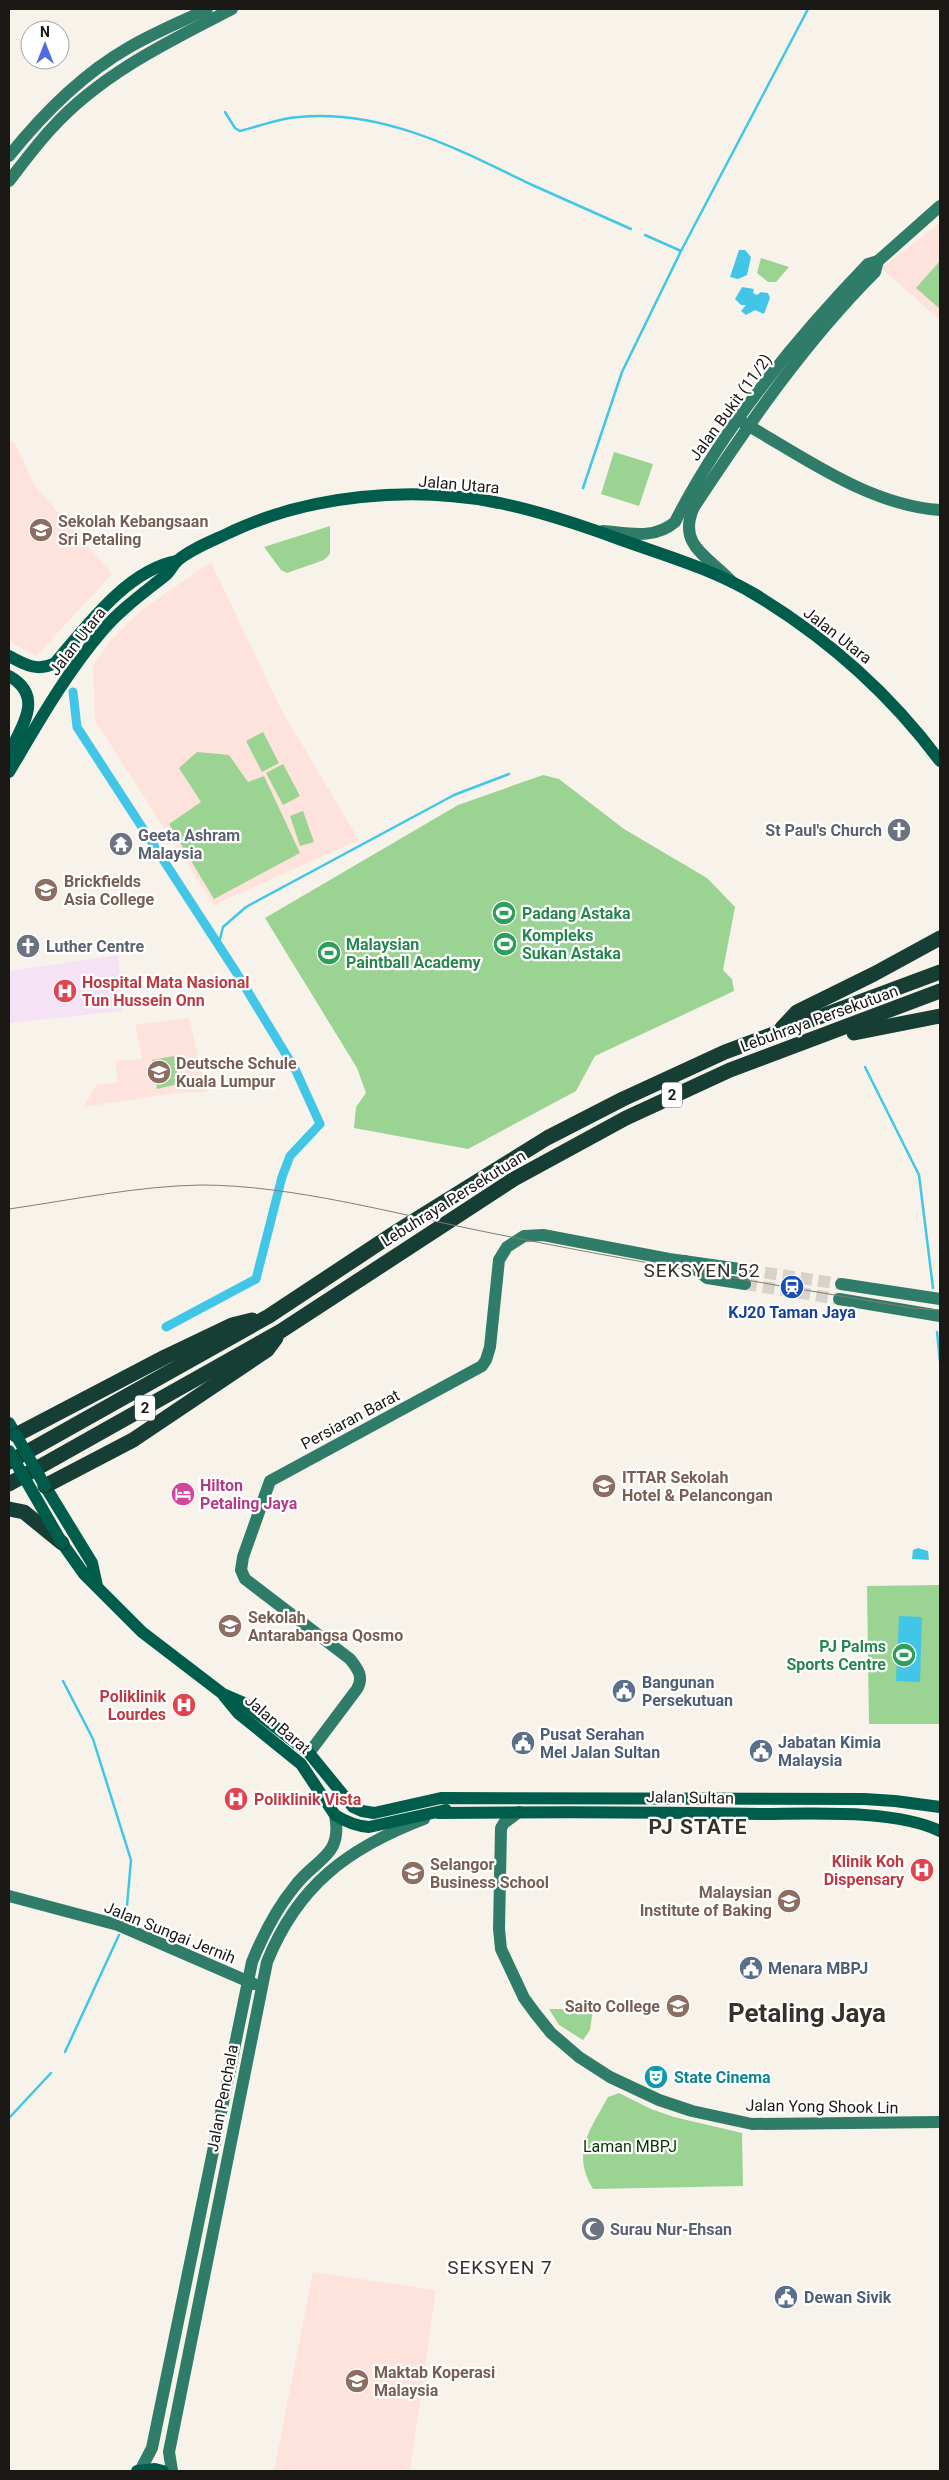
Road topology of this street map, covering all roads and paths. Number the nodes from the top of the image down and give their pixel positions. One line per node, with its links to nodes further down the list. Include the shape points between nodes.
1 (207, 9): 3 (main road, via 127,48 87,77 40,118)
2 (232, 9): 4 (main road, via 138,58 98,87 53,127)
3 (9, 156)
4 (9, 181)
5 (940, 206): 6 (main road, Jalan Bukit (11/2), via 878,262 875,272)
6 (743, 423): 7 (main road, via 877,495 899,504); 8 (main road, Jalan Bukit (11/2), via 712,457 675,522 666,530 652,535); 10 (main road, Jalan Bukit (11/2), via 688,520 690,536 701,555 720,568)
7 (940, 510)
8 (598, 531): 9 (main road, Jalan Utara, via 532,510 492,502 448,496 369,497 328,502 260,519 214,540); 10 (main road, Jalan Utara)
9 (177, 562): 11 (main road, via 163,564 144,573 102,608 55,664 35,668); 15 (main road, Jalan Utara, via 115,617 86,650 40,718)
10 (732, 582): 14 (main road, Jalan Utara, via 756,595 839,654 906,718)
11 (9, 656)
12 (9, 676): 13 (main road, via 23,687 29,707)
13 (9, 753)
14 (940, 761)
15 (9, 772)
16 (940, 938): 20 (highway, via 797,1012)
17 (940, 972): 20 (highway, Lebuhraya Persekutuan / 2)
18 (940, 991): 21 (highway, Lebuhraya Persekutuan / 2)
19 (940, 1016): 21 (highway)
20 (781, 1030): 28 (highway, Lebuhraya Persekutuan / 2, via 673,1075 546,1138)
21 (790, 1047): 30 (highway, Lebuhraya Persekutuan / 2, via 691,1086 547,1160)
22 (685, 1261): 23 (main road, Persiaran Barat); 24 (main road, Persiaran Barat, via 707,1278); 40 (main road, Persiaran Barat, via 544,1235 520,1238 507,1247 499,1260 490,1347 482,1366 270,1482 241,1564 245,1579 350,1660 360,1673 357,1689)
23 (747, 1270)
24 (745, 1284)
25 (841, 1284): 27 (main road)
26 (839, 1299): 29 (main road)
27 (940, 1299)
28 (269, 1316): 31 (highway, via 232,1324); 33 (highway, Lebuhraya Persekutuan / 2)
29 (940, 1316)
30 (281, 1331): 34 (highway, Lebuhraya Persekutuan / 2); 35 (highway, via 267,1350 167,1418 133,1440)
31 (12, 1429): 35 (main road, bridge)
32 (9, 1451): 37 (main road, Jalan Barat, bridge)
33 (9, 1462)
34 (9, 1484)
35 (45, 1486): 38 (main road, via 92,1562)
36 (9, 1509): 37 (highway, via 24,1512)
37 (62, 1543): 38 (main road, Jalan Barat, via 78,1568)
38 (97, 1586): 39 (main road, Jalan Barat, via 142,1632)
39 (223, 1694): 40 (main road, Jalan Barat, via 244,1703); 45 (main road, Jalan Barat, via 238,1713 301,1764)
40 (309, 1753): 41 (main road, Jalan Barat, via 349,1803 362,1811 380,1812 441,1798)
41 (470, 1799): 42 (main road, Jalan Sultan, via 864,1799); 44 (main road)
42 (940, 1807)
43 (519, 1812): 44 (main road, Jalan Sultan); 46 (main road, Jalan Sultan, via 845,1815 912,1822); 53 (main road, Jalan Yong Shook Lin, via 500,1828 498,1928 501,1949 524,1998 551,2033 579,2057 610,2077 659,2100 752,2124)
44 (438, 1813): 45 (main road, via 369,1827 352,1824); 51 (main road, Jalan Penchala, via 391,1831 326,1873 276,1939)
45 (335, 1815): 48 (main road, Jalan Penchala, via 338,1835 332,1850 295,1884 263,1934)
46 (940, 1832)
47 (9, 1896): 49 (main road, Jalan Sungai Jernih, via 118,1925)
48 (252, 1962): 49 (main road, via 238,1971); 50 (main road, Jalan Penchala)
49 (224, 1971): 50 (main road, Jalan Sungai Jernih); 52 (main road, via 237,1987)
50 (248, 1981): 51 (main road, Jalan Sungai Jernih); 52 (main road, Jalan Penchala)
51 (261, 1987): 56 (main road, Jalan Penchala, via 169,2452)
52 (243, 2004): 54 (main road, Jalan Penchala, via 152,2448)
53 (940, 2122)
54 (139, 2470): 55 (main road)
55 (163, 2471)
56 (172, 2471)

